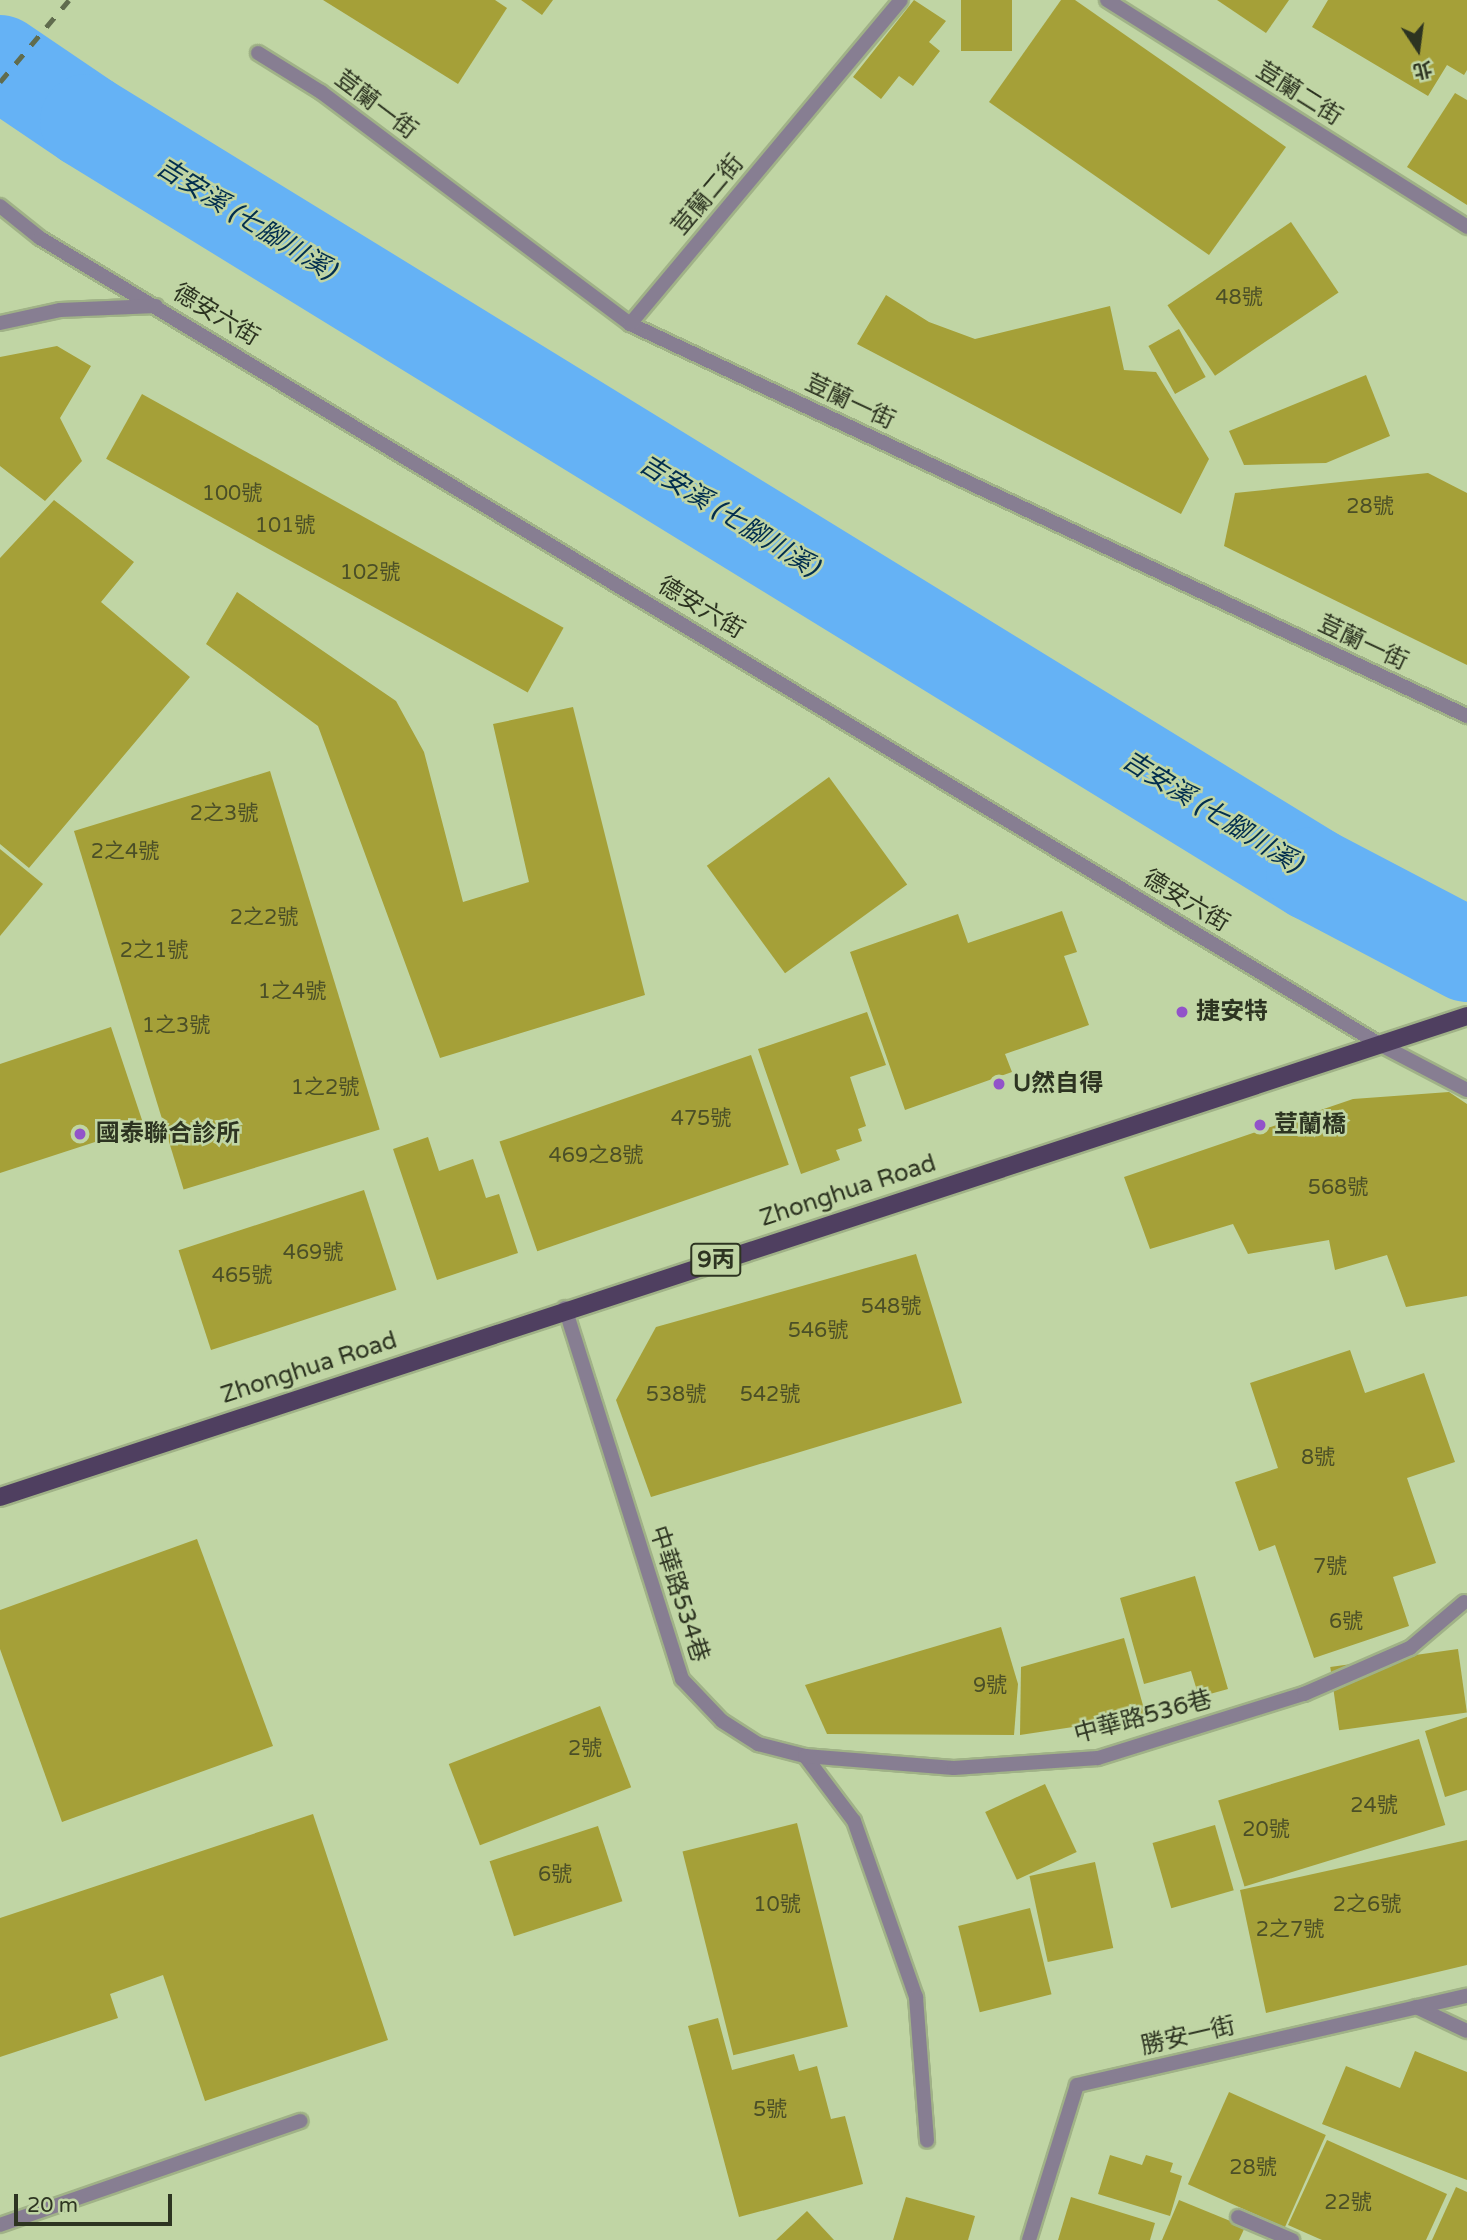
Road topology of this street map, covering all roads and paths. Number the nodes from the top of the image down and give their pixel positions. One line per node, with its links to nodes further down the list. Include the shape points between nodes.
1 (901, 0): 8 (street, 荳蘭二街)
2 (1107, 0): 5 (street, 荳蘭二街)
3 (258, 53): 8 (street, 荳蘭一街, via 321,92)
4 (0, 206): 6 (street, 德安六街, via 40,238)
5 (1467, 227)
6 (158, 306): 7 (street, via 60,310); 11 (street, 德安六街)
7 (0, 323)
8 (630, 324): 9 (street, 荳蘭一街)
9 (1467, 716)
10 (1467, 1016): 11 (main road, Zhonghua Road / 9丙)
11 (1381, 1045): 12 (street, 德安六街); 13 (main road, Zhonghua Road / 9丙)
12 (1467, 1090)
13 (565, 1308): 14 (main road, Zhonghua Road / 9丙); 16 (street, 中華路534巷, via 682,1679 722,1721 758,1744)
14 (0, 1497)
15 (1464, 1602): 16 (street, 中華路536巷, via 1410,1648 1304,1694 1098,1758 954,1768)
16 (805, 1756): 21 (street, via 854,1821 916,1997)
17 (1467, 1996): 18 (street, 勝安一街)
18 (1416, 2007): 19 (street); 24 (street, 勝安一街, via 1077,2085)
19 (1467, 2031)
20 (300, 2121): 23 (street)
21 (927, 2141)
22 (1238, 2217): 25 (street)
23 (0, 2225)
24 (1029, 2240)
25 (1293, 2240)

